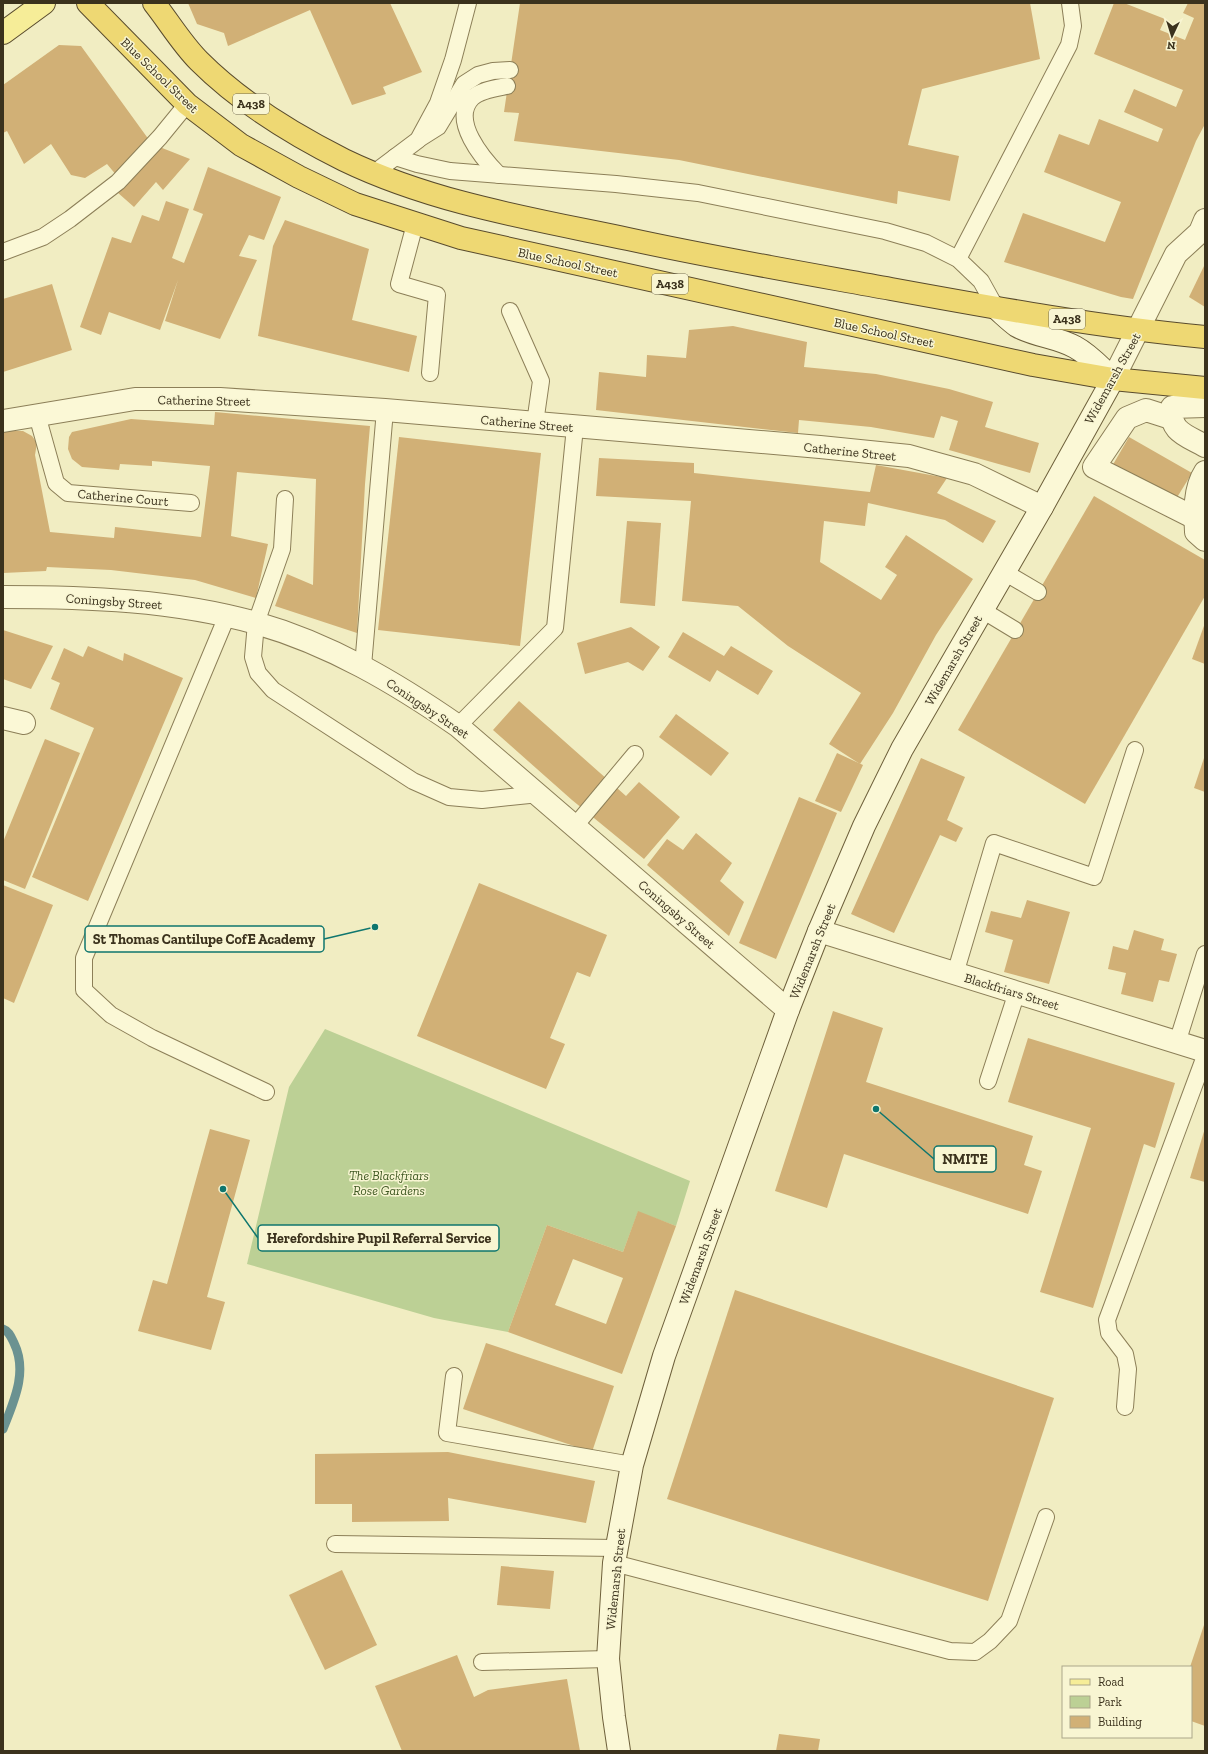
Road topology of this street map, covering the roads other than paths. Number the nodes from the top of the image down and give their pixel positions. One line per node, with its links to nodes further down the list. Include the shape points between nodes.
1 (44, 3): 6 (main road)
2 (88, 3): 9 (highway, Blue School Street / A438)
3 (154, 3): 12 (highway, A438, via 197,59 227,88 308,140)
4 (468, 3): 10 (lane, via 453,60 438,103)
5 (1070, 3): 17 (lane, via 1073,26 1069,45)
6 (3, 33)
7 (510, 70): 10 (lane, via 478,75 464,84 438,127)
8 (507, 86): 13 (lane, via 473,97 466,106 464,117 473,143)
9 (186, 104): 15 (highway, Blue School Street / A438, via 241,145 299,177 355,204); 16 (lane, via 160,137 118,182 43,237)
10 (418, 140): 11 (lane)
11 (395, 157): 12 (lane); 13 (lane, via 450,171)
12 (374, 173): 18 (highway, A438, via 448,198 689,253)
13 (499, 175): 17 (lane, via 698,193 885,230 926,243)
14 (1205, 220): 20 (street, Widemarsh Street, via 1200,232 1176,254)
15 (415, 224): 22 (lane, via 399,284 437,295); 23 (highway, Blue School Street / A438, via 461,238 1033,365)
16 (3, 252)
17 (958, 259): 18 (lane, via 981,281)
18 (996, 308): 20 (highway, A438); 23 (street, via 1016,325 1030,332 1076,347)
19 (510, 311): 30 (lane, via 541,381)
20 (1138, 331): 21 (highway, A438); 23 (street, Widemarsh Street)
21 (1205, 337)
22 (430, 373)
23 (1113, 379): 24 (highway, A438); 36 (street, Widemarsh Street)
24 (1205, 388)
25 (1205, 406): 27 (street)
26 (385, 410): 28 (street, Catherine Street, via 220,399 135,399); 30 (street, Catherine Street); 46 (lane)
27 (1172, 412): 32 (street, via 1176,429); 37 (street, via 1146,410 1126,418 1094,467)
28 (37, 415): 29 (street, Catherine Street); 35 (lane, Catherine Court, via 56,483 68,493)
29 (3, 421)
30 (535, 423): 31 (street, Catherine Street)
31 (575, 427): 36 (street, Catherine Street, via 909,456 974,474); 49 (lane, via 555,628)
32 (1205, 446)
33 (1205, 472): 37 (street, via 1199,482)
34 (285, 499): 44 (lane, via 282,548)
35 (191, 503)
36 (1042, 507): 39 (street, Widemarsh Street)
37 (1196, 518): 38 (street, via 1196,532)
38 (1205, 540)
39 (1004, 572): 40 (lane); 42 (street, Widemarsh Street)
40 (1038, 592)
41 (3, 596): 43 (street, Coningsby Street, via 69,597 169,605)
42 (982, 610): 45 (lane); 54 (street, Widemarsh Street, via 902,749 864,826)
43 (227, 616): 44 (street, Coningsby Street); 63 (lane, via 84,958 84,990 111,1015 152,1038)
44 (256, 623): 46 (street, Coningsby Street, via 310,642); 52 (lane, via 253,657 258,673 273,690 413,782 449,797 482,800)
45 (1016, 630)
46 (363, 666): 49 (street, Coningsby Street, via 414,695)
47 (3, 718): 48 (street)
48 (24, 723)
49 (458, 726): 52 (street, Coningsby Street)
50 (1135, 750): 56 (lane, via 1094,877 994,843)
51 (635, 754): 53 (lane)
52 (539, 794): 53 (street, Coningsby Street)
53 (575, 826): 58 (street, Coningsby Street)
54 (818, 931): 56 (street, Blackfriars Street); 58 (street, Widemarsh Street)
55 (1205, 954): 59 (lane)
56 (955, 974): 57 (street, Blackfriars Street)
57 (1017, 992): 59 (street, Blackfriars Street); 62 (lane)
58 (788, 1010): 66 (street, Widemarsh Street, via 664,1356)
59 (1177, 1042): 60 (street, Blackfriars Street)
60 (1205, 1051)
61 (1205, 1056): 65 (lane, via 1107,1320 1109,1333 1125,1354 1128,1369)
62 (988, 1081)
63 (266, 1092)
64 (454, 1376): 66 (lane, via 447,1432)
65 (1125, 1407)
66 (632, 1465): 69 (street, Widemarsh Street)
67 (1046, 1517): 69 (lane, via 1009,1621 976,1652 950,1651)
68 (335, 1544): 69 (lane)
69 (615, 1555): 70 (street, Widemarsh Street)
70 (608, 1658): 71 (lane); 72 (street, Widemarsh Street)
71 (482, 1662)
72 (619, 1751)

